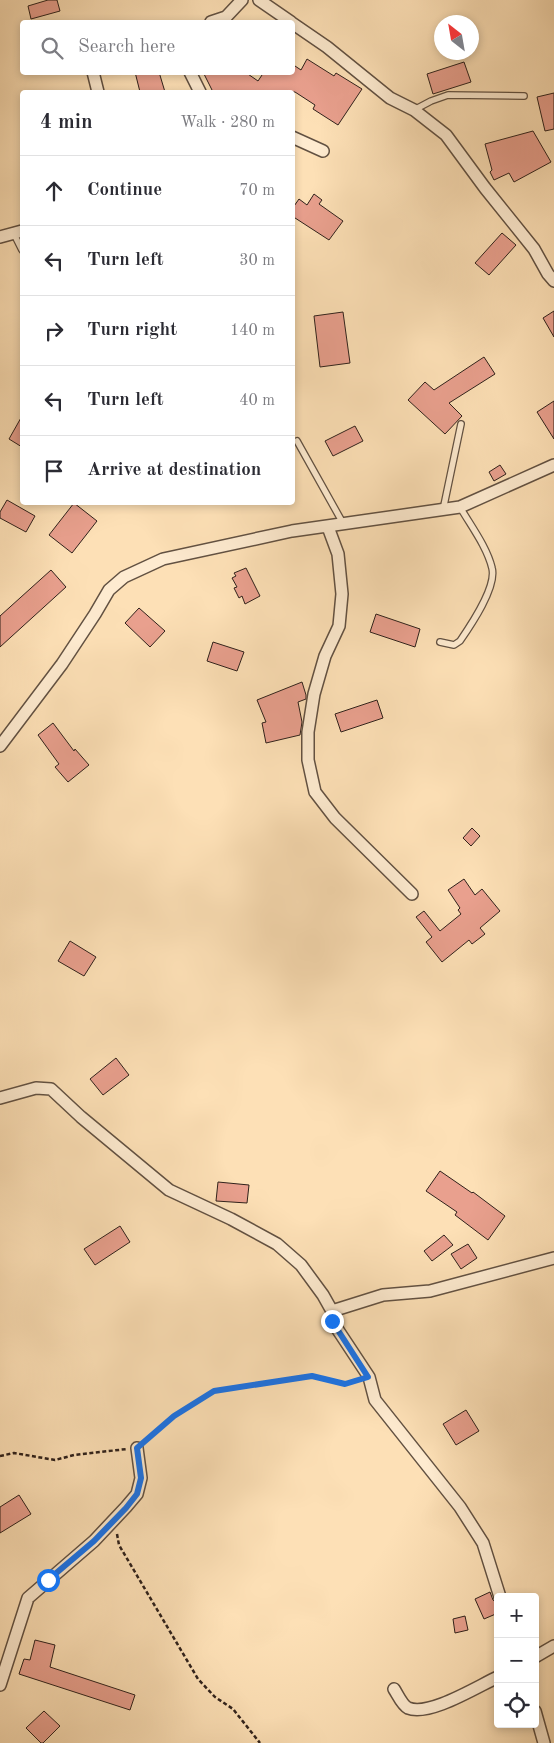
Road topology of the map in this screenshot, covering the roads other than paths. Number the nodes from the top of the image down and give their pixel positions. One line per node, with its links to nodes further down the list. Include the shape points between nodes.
1 (242, 0): 3 (street, via 226,17)
2 (259, 0): 4 (street)
3 (217, 20)
4 (288, 20)
5 (295, 25): 11 (street, via 390,98)
6 (94, 75): 8 (street)
7 (192, 75): 9 (street)
8 (98, 90)
9 (199, 90)
10 (524, 96): 11 (lane, via 448,95)
11 (414, 110): 16 (street, via 446,135)
12 (295, 138): 13 (street)
13 (323, 151)
14 (18, 232): 15 (street)
15 (0, 237)
16 (554, 280)
17 (461, 424): 21 (lane)
18 (297, 440): 22 (lane)
19 (554, 464): 20 (street)
20 (460, 507): 21 (street); 24 (lane, via 493,570 488,594 460,641 454,645)
21 (443, 510): 22 (street)
22 (344, 525): 23 (street)
23 (328, 527): 25 (street, via 292,531 164,559 124,577 109,590 62,664); 26 (street, via 338,554 342,594 339,626 325,656 308,732 308,760 313,784 315,792 335,818)
24 (440, 642)
25 (0, 746)
26 (412, 894)
27 (0, 1098): 29 (street, via 36,1088 51,1089 169,1190 277,1244 301,1264)
28 (554, 1258): 29 (street, via 430,1291 383,1295)
29 (332, 1311): 31 (street, via 332,1321 368,1377 375,1400 460,1507 483,1543)
30 (137, 1448): 35 (street, via 141,1478 137,1494 94,1541 28,1598)
31 (499, 1593)
32 (554, 1646): 33 (street)
33 (539, 1655)
34 (494, 1678): 36 (street, via 442,1705 424,1708 404,1706)
35 (0, 1685)
36 (394, 1689)
37 (539, 1725): 38 (street)
38 (544, 1743)

